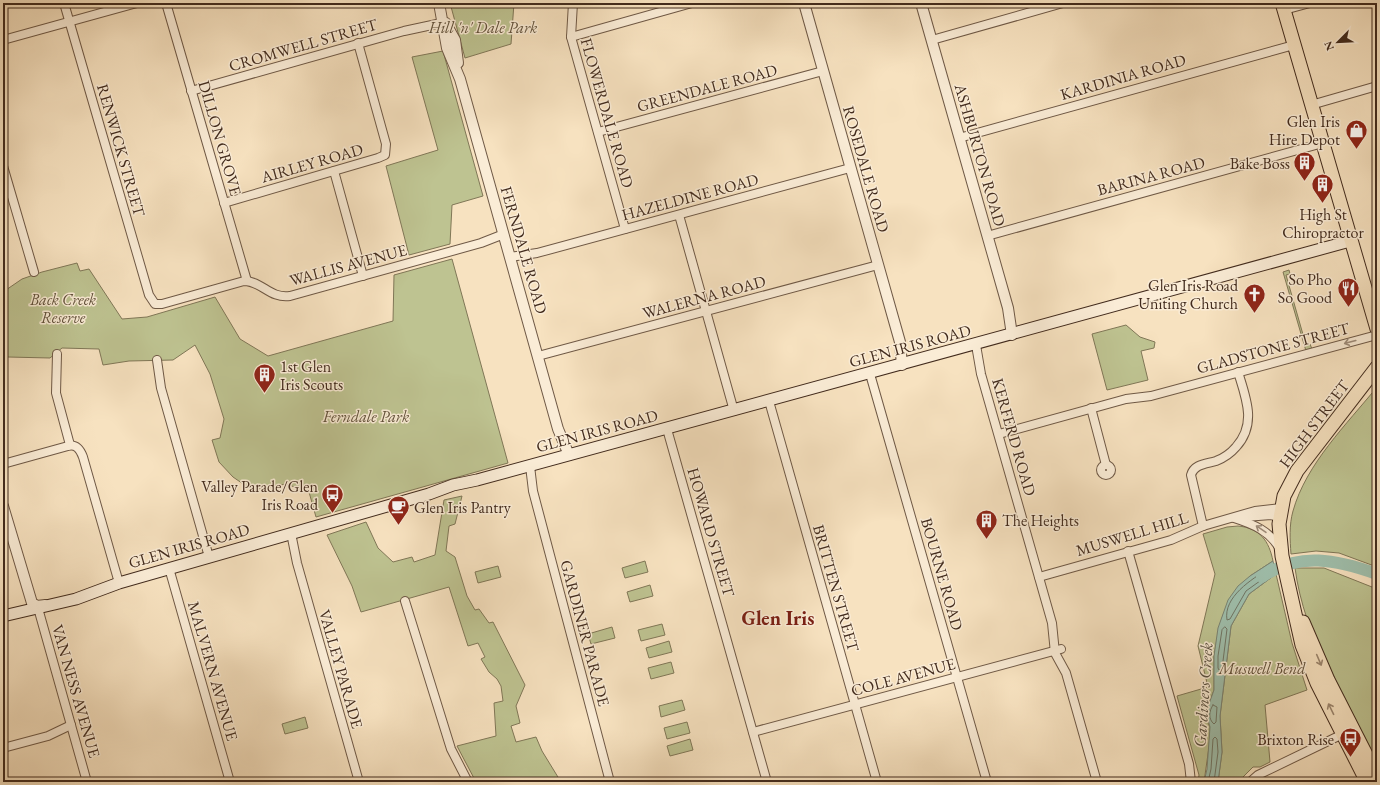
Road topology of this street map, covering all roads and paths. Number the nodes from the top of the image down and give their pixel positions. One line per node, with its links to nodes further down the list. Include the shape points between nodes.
1 (64, 3): 14 (street, RENWICK STREET)
2 (136, 3): 14 (street)
3 (166, 3): 22 (street, DILLON GROVE)
4 (439, 3): 13 (street, FERNDALE ROAD)
5 (573, 3): 15 (street, FLOWERDALE ROAD)
6 (692, 3): 11 (street)
7 (804, 3): 20 (street, ROSEDALE ROAD)
8 (921, 3): 17 (street, ASHBURTON ROAD)
9 (1063, 3): 17 (street)
10 (1310, 3): 12 (street)
11 (682, 4): 15 (street)
12 (1283, 6): 19 (main road)
13 (444, 20): 18 (street, CROMWELL STREET); 34 (street, FERNDALE ROAD, via 447,48 460,79)
14 (69, 22): 16 (street); 40 (street, RENWICK STREET, via 149,295 155,304)
15 (571, 37): 24 (street, FLOWERDALE ROAD)
16 (3, 40)
17 (932, 40): 25 (street, ASHBURTON ROAD)
18 (358, 44): 22 (street, CROMWELL STREET); 29 (street, AIRLEY ROAD, via 386,144 385,155)
19 (1294, 44): 23 (main road); 25 (street, KARDINIA ROAD)
20 (823, 71): 24 (street, GREENDALE ROAD); 28 (street, ROSEDALE ROAD)
21 (1377, 86): 23 (street)
22 (191, 90): 30 (street, DILLON GROVE)
23 (1311, 104): 26 (main road)
24 (598, 132): 32 (street, FLOWERDALE ROAD)
25 (959, 138): 33 (street, ASHBURTON ROAD)
26 (1323, 143): 33 (street, BARINA ROAD); 35 (main road)
27 (3, 166): 38 (street)
28 (850, 168): 31 (street, HAZELDINE ROAD); 37 (street, ROSEDALE ROAD)
29 (334, 171): 30 (street, AIRLEY ROAD); 39 (street)
30 (224, 203): 40 (street, DILLON GROVE)
31 (679, 214): 32 (street, HAZELDINE ROAD); 41 (street)
32 (625, 229): 36 (street, HAZELDINE ROAD)
33 (987, 236): 43 (street, ASHBURTON ROAD)
34 (504, 237): 36 (street, FERNDALE ROAD); 39 (street, WALLIS AVENUE)
35 (1350, 241): 42 (main road); 43 (main road, GLEN IRIS ROAD)
36 (511, 260): 47 (street, FERNDALE ROAD)
37 (878, 265): 41 (street, WALERNA ROAD); 49 (street, ROSEDALE ROAD)
38 (34, 272)
39 (364, 276): 40 (street, WALLIS AVENUE, via 286,297 274,295)
40 (247, 281)
41 (706, 312): 47 (street, WALERNA ROAD); 55 (street)
42 (1377, 329)
43 (1015, 334): 45 (main road, GLEN IRIS ROAD)
44 (1377, 335): 51 (street, GLADSTONE STREET, one-way to 51)
45 (973, 346): 49 (main road, GLEN IRIS ROAD); 57 (street, KERFERD ROAD)
46 (57, 354): 58 (street, via 56,393)
47 (538, 356): 59 (street, FERNDALE ROAD)
48 (157, 360): 70 (street, via 160,388)
49 (906, 364): 52 (main road, GLEN IRIS ROAD)
50 (1377, 367): 64 (main road, HIGH STREET, via 1297,471 1288,487)
51 (1238, 372): 54 (street, GLADSTONE STREET, via 1151,396); 66 (street, via 1249,411 1245,434 1230,453 1196,467 1190,475)
52 (870, 374): 53 (main road, GLEN IRIS ROAD); 78 (street, BOURNE ROAD)
53 (769, 401): 55 (main road, GLEN IRIS ROAD); 79 (street, BRITTEN STREET)
54 (1091, 408): 57 (street, GLADSTONE STREET); 61 (street)
55 (734, 411): 56 (main road, GLEN IRIS ROAD)
56 (667, 429): 59 (main road, GLEN IRIS ROAD); 82 (street, HOWARD STREET)
57 (999, 434): 72 (street, KERFERD ROAD)
58 (70, 445): 60 (street); 73 (street, via 78,448 83,456)
59 (566, 456): 62 (main road, GLEN IRIS ROAD)
60 (3, 464)
61 (1106, 465)
62 (526, 467): 67 (main road, GLEN IRIS ROAD, via 453,485); 89 (street, GARDINER PARADE)
63 (3, 506): 75 (street)
64 (1280, 513): 65 (street, MUSWELL HILL); 69 (main road, HIGH STREET, via 1278,534)
65 (1234, 518): 66 (street, MUSWELL HILL); 69 (street, one-way to 65, via 1273,539 1261,528)
66 (1203, 526): 68 (street, MUSWELL HILL, via 1171,540)
67 (288, 534): 70 (main road, GLEN IRIS ROAD); 87 (street, VALLEY PARADE)
68 (1128, 551): 72 (street, MUSWELL HILL); 94 (street, via 1189,764)
69 (1281, 553): 81 (main road, HIGH STREET, via 1293,598 1298,633 1307,658)
70 (209, 557): 71 (main road, GLEN IRIS ROAD)
71 (169, 568): 73 (main road, GLEN IRIS ROAD); 86 (street, MALVERN AVENUE)
72 (1039, 577): 77 (street, KERFERD ROAD)
73 (119, 583): 75 (main road, GLEN IRIS ROAD, via 71,592); 75 (main road, GLEN IRIS ROAD, via 76,599)
74 (405, 601): 88 (street, via 451,749)
75 (31, 607): 76 (main road, GLEN IRIS ROAD); 80 (street, VAN NESS AVENUE)
76 (3, 615)
77 (1058, 650): 78 (street, COLE AVENUE); 93 (street, KERFERD ROAD, via 1066,662 1066,673)
78 (957, 677): 79 (street, COLE AVENUE); 92 (street, BOURNE ROAD)
79 (855, 704): 82 (street, COLE AVENUE); 91 (street, BRITTEN STREET)
80 (72, 729): 83 (street); 85 (street, VAN NESS AVENUE)
81 (1348, 731): 84 (main road, HIGH STREET); 95 (street, via 1258,775); 96 (main road, HIGH STREET)
82 (753, 732): 90 (street, HOWARD STREET)
83 (3, 748)
84 (1377, 776)
85 (88, 782)
86 (230, 782)
87 (359, 782)
88 (468, 782)
89 (610, 782)
90 (767, 782)
91 (877, 782)
92 (987, 782)
93 (1097, 782)
94 (1191, 782)
95 (1250, 782)
96 (1367, 782)

